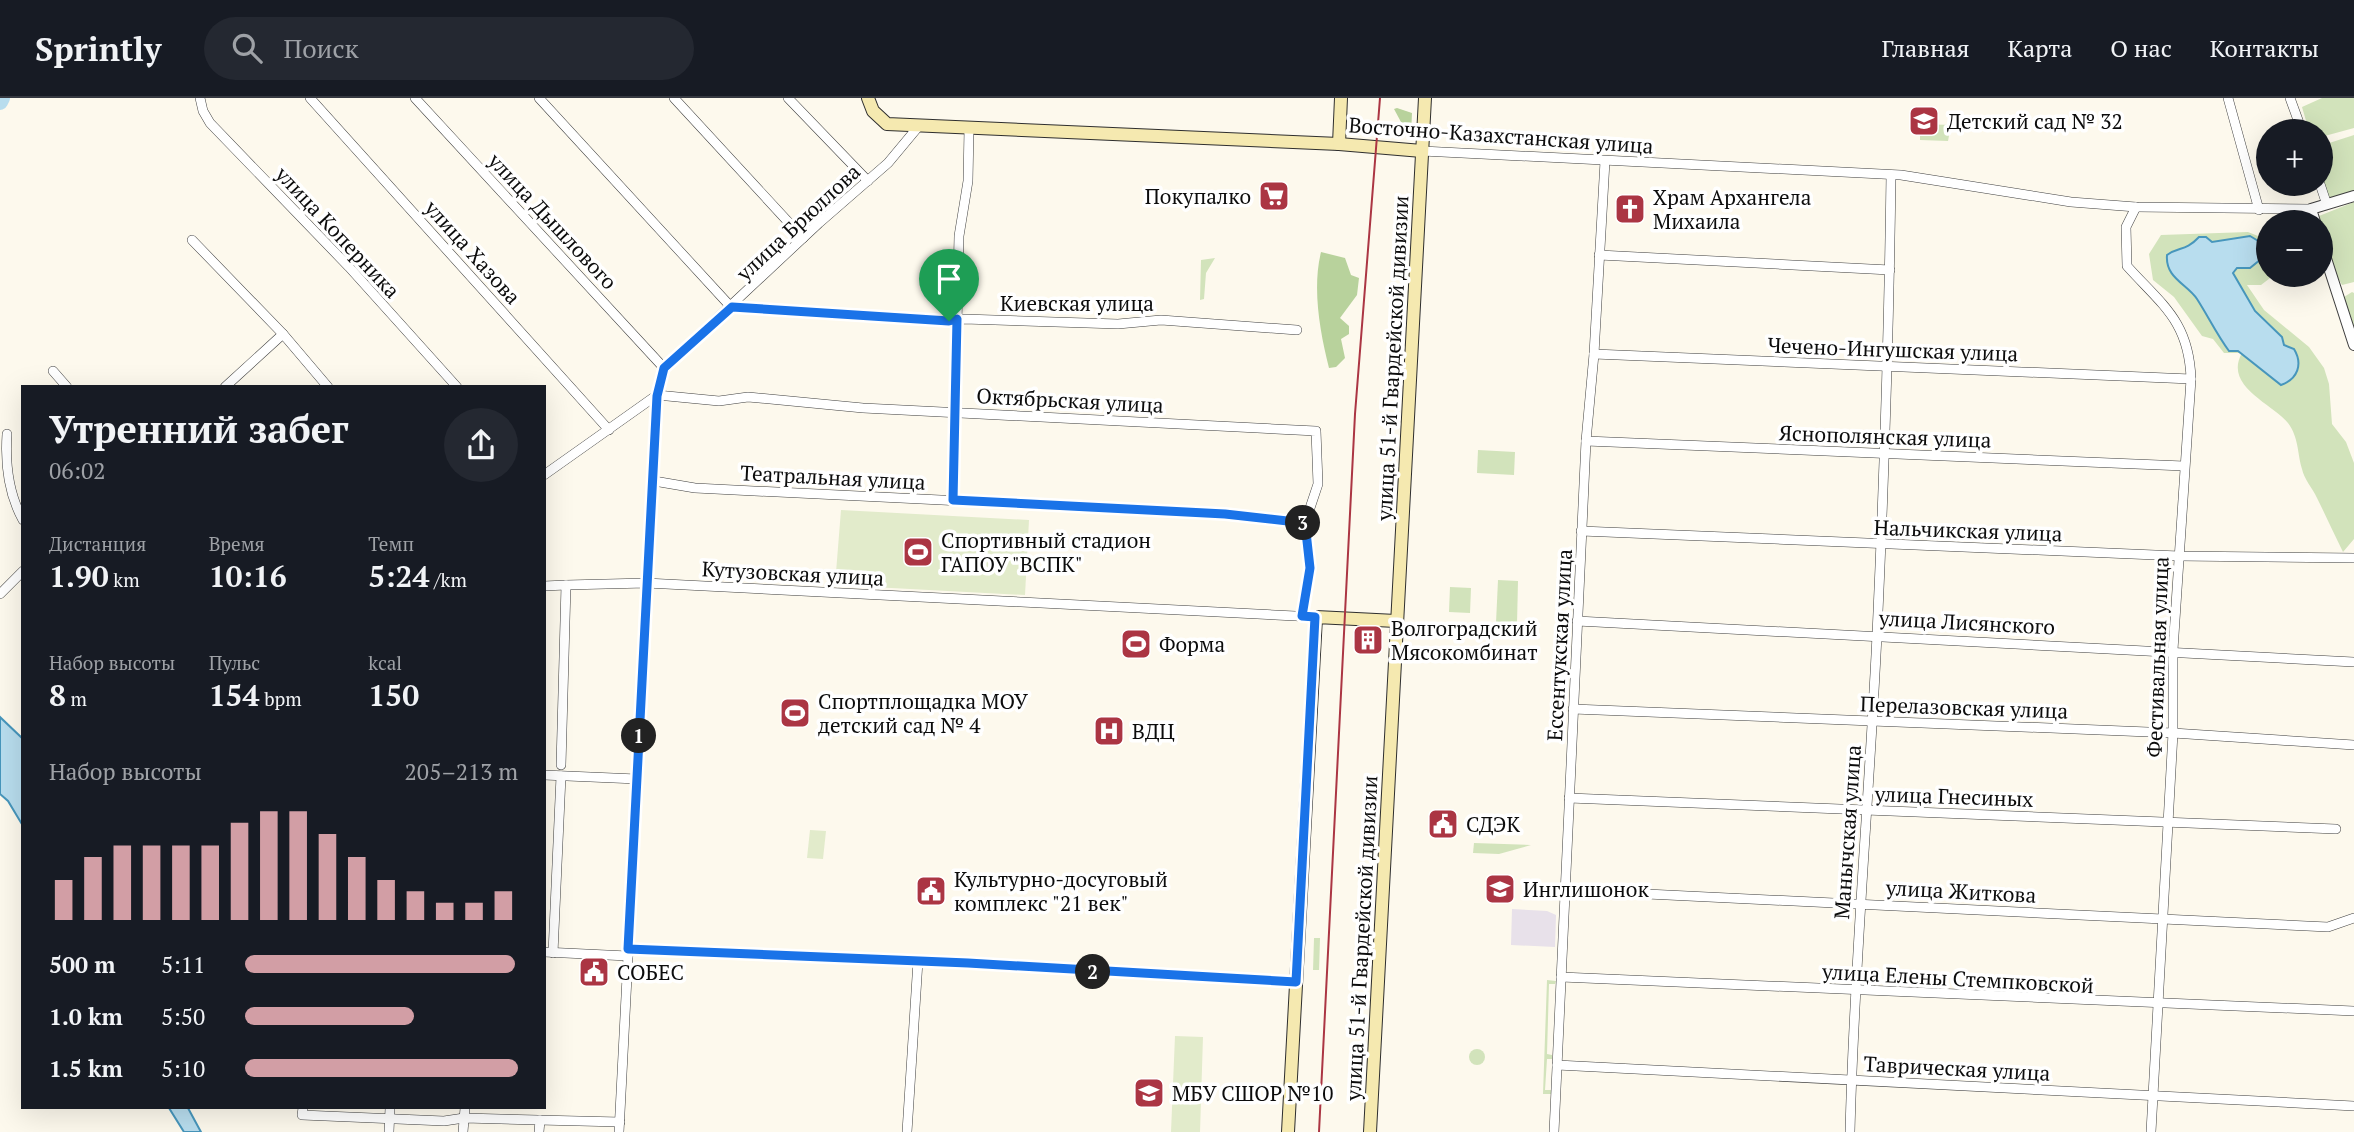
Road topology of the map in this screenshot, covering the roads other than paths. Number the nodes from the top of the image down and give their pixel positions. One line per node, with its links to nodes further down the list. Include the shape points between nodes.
1 (200, 98): 44 (street, улица Коперника, via 210,123)
2 (310, 98): 47 (street, улица Хазова)
3 (415, 98): 38 (street, улица Дышлового)
4 (539, 98): 31 (street)
5 (674, 98): 26 (street)
6 (788, 98): 19 (street)
7 (868, 98): 13 (main road, Восточно-Казахстанская улица, via 873,111 887,124)
8 (1341, 98): 15 (main road)
9 (1425, 98): 16 (main road, улица 51-й Гвардейской дивизии)
10 (2228, 98): 25 (street)
11 (2290, 98): 12 (street)
12 (2298, 119)
13 (918, 127): 14 (main road, Восточно-Казахстанская улица); 19 (street, улица Брюллова)
14 (969, 129): 15 (main road, Восточно-Казахстанская улица); 32 (street)
15 (1339, 144): 16 (main road, Восточно-Казахстанская улица)
16 (1422, 151): 17 (street, Восточно-Казахстанская улица); 67 (main road, улица 51-й Гвардейской дивизии)
17 (1605, 161): 18 (street, Восточно-Казахстанская улица); 28 (street, Ессентукская улица)
18 (1891, 175): 23 (street, Восточно-Казахстанская улица); 29 (street)
19 (868, 181): 26 (street, улица Брюллова)
20 (2324, 196): 22 (street)
21 (2354, 196): 22 (street)
22 (2326, 202): 24 (street)
23 (2136, 207): 25 (street, Восточно-Казахстанская улица); 40 (street, Фестивальная улица, via 2126,227 2127,266 2177,321 2190,359)
24 (2311, 209): 25 (street, Восточно-Казахстанская улица)
25 (2259, 210)
26 (803, 238): 31 (street, улица Брюллова)
27 (192, 240): 34 (street)
28 (1599, 256): 29 (street); 36 (street, Ессентукская улица)
29 (1889, 270): 37 (street)
30 (2333, 280): 35 (street)
31 (732, 307): 32 (street, Киевская улица); 38 (street, улица Брюллова)
32 (957, 319): 33 (street, Киевская улица, via 1118,324 1161,320); 46 (street)
33 (1297, 330)
34 (283, 334): 42 (street); 43 (street)
35 (2354, 345)
36 (1594, 354): 37 (street, Чечено-Ингушская улица); 49 (street, Ессентукская улица)
37 (1888, 367): 40 (street, Чечено-Ингушская улица); 50 (street, Манычская улица)
38 (664, 368): 45 (street)
39 (53, 371): 41 (street)
40 (2190, 379): 51 (street, Фестивальная улица)
41 (65, 385)
42 (227, 385)
43 (326, 385)
44 (455, 385)
45 (657, 396): 46 (street, Октябрьская улица, via 719,401 748,397); 47 (street); 53 (street)
46 (953, 412): 54 (street); 56 (street, Октябрьская улица, via 1315,431 1318,484)
47 (609, 430): 52 (street)
48 (7, 434): 55 (street, via 5,461)
49 (1586, 441): 50 (street, Яснополянская улица); 57 (street, Ессентукская улица)
50 (1884, 453): 51 (street, Яснополянская улица); 58 (street, Манычская улица)
51 (2184, 466): 59 (street, Фестивальная улица)
52 (546, 474)
53 (653, 481): 54 (street, Театральная улица, via 695,488); 62 (street)
54 (953, 500): 56 (street, Театральная улица, via 1225,514)
55 (21, 516)
56 (1305, 523): 66 (street)
57 (1581, 531): 58 (street, Нальчикская улица); 68 (street, Ессентукская улица)
58 (1880, 544): 59 (street, Нальчикская улица); 69 (street, Манычская улица)
59 (2179, 556): 60 (street, Нальчикская улица); 70 (street, Фестивальная улица)
60 (2354, 558)
61 (21, 574): 65 (street)
62 (646, 583): 63 (street, Кутузовская улица); 66 (street, Кутузовская улица); 79 (street)
63 (566, 585): 64 (street, Кутузовская улица); 76 (street)
64 (546, 586)
65 (0, 594)
66 (1309, 617): 67 (main road); 92 (main road)
67 (1396, 621): 111 (main road, улица 51-й Гвардейской дивизии)
68 (1577, 621): 69 (street, улица Лисянского); 72 (street, Ессентукская улица)
69 (1877, 635): 70 (street, улица Лисянского); 73 (street, Манычская улица)
70 (2173, 650): 71 (street, улица Лисянского); 74 (street, Фестивальная улица)
71 (2354, 662)
72 (1573, 709): 73 (street, Перелазовская улица); 80 (street, Ессентукская улица)
73 (1872, 721): 74 (street, Перелазовская улица); 81 (street, Манычская улица)
74 (2173, 733): 75 (street, Перелазовская улица); 82 (street, Фестивальная улица)
75 (2354, 745)
76 (561, 765)
77 (546, 775): 78 (street)
78 (561, 776): 79 (street); 88 (street)
79 (637, 779): 89 (street)
80 (1569, 798): 81 (street, улица Гнесиных); 84 (street, Ессентукская улица)
81 (1865, 810): 82 (street, улица Гнесиных); 85 (street, Манычская улица)
82 (2166, 822): 83 (street, улица Гнесиных); 86 (street, Фестивальная улица)
83 (2336, 829)
84 (1565, 890): 85 (street, улица Житкова); 91 (street, Ессентукская улица)
85 (1860, 903): 86 (street, улица Житкова); 93 (street, Манычская улица)
86 (2162, 918): 87 (street, улица Житкова, via 2328,927); 94 (street, Фестивальная улица)
87 (2354, 918)
88 (549, 952): 89 (street)
89 (628, 953): 90 (street); 105 (street)
90 (918, 961): 92 (street); 109 (street)
91 (1561, 976): 93 (street, улица Елены Стемпковской); 96 (street, Ессентукская улица)
92 (1296, 982): 110 (main road)
93 (1856, 991): 94 (street, улица Елены Стемпковской); 97 (street, Манычская улица)
94 (2157, 1004): 95 (street, улица Елены Стемпковской); 98 (street, Фестивальная улица)
95 (2354, 1012)
96 (1557, 1065): 97 (street, Таврическая улица); 112 (street, Ессентукская улица)
97 (1852, 1079): 98 (street, Таврическая улица); 113 (street, Манычская улица)
98 (2152, 1096): 99 (street, Таврическая улица); 114 (street, Фестивальная улица)
99 (2354, 1106)
100 (390, 1109): 103 (street)
101 (303, 1111): 103 (street)
102 (464, 1113): 103 (street, via 444,1121); 104 (street); 107 (street)
103 (390, 1119): 106 (street)
104 (540, 1120): 105 (street); 108 (street)
105 (620, 1127)
106 (389, 1132)
107 (463, 1132)
108 (539, 1132)
109 (907, 1132)
110 (1288, 1132)
111 (1370, 1132)
112 (1554, 1132)
113 (1850, 1132)
114 (2151, 1132)

